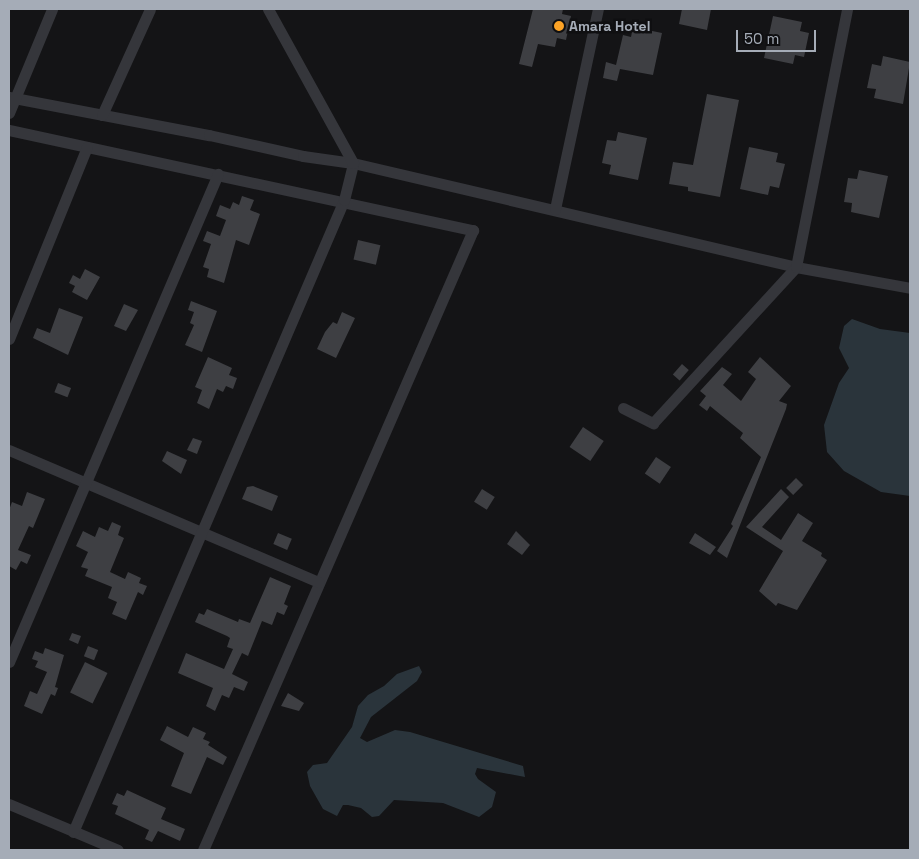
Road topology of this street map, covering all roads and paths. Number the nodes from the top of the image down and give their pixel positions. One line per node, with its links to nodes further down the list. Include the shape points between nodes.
1 (52, 9): 6 (street)
2 (150, 9): 8 (street)
3 (268, 9): 11 (street)
4 (598, 9): 14 (street)
5 (847, 9): 15 (street)
6 (12, 98): 7 (street); 8 (street)
7 (9, 113)
8 (102, 115): 11 (street, via 303,156)
9 (9, 130): 10 (street)
10 (87, 147): 12 (street); 17 (street)
11 (353, 163): 13 (street); 14 (street)
12 (218, 174): 13 (street); 20 (street)
13 (344, 200): 21 (street); 22 (street, via 473,230)
14 (555, 209): 15 (street)
15 (796, 267): 16 (street); 18 (street, via 653,423)
16 (910, 288)
17 (9, 339)
18 (623, 408)
19 (9, 450): 20 (street)
20 (86, 483): 21 (street); 23 (street)
21 (202, 532): 22 (street); 25 (street)
22 (318, 582): 27 (street)
23 (9, 662)
24 (9, 804): 25 (street)
25 (73, 832): 26 (street)
26 (118, 850)
27 (203, 850)

